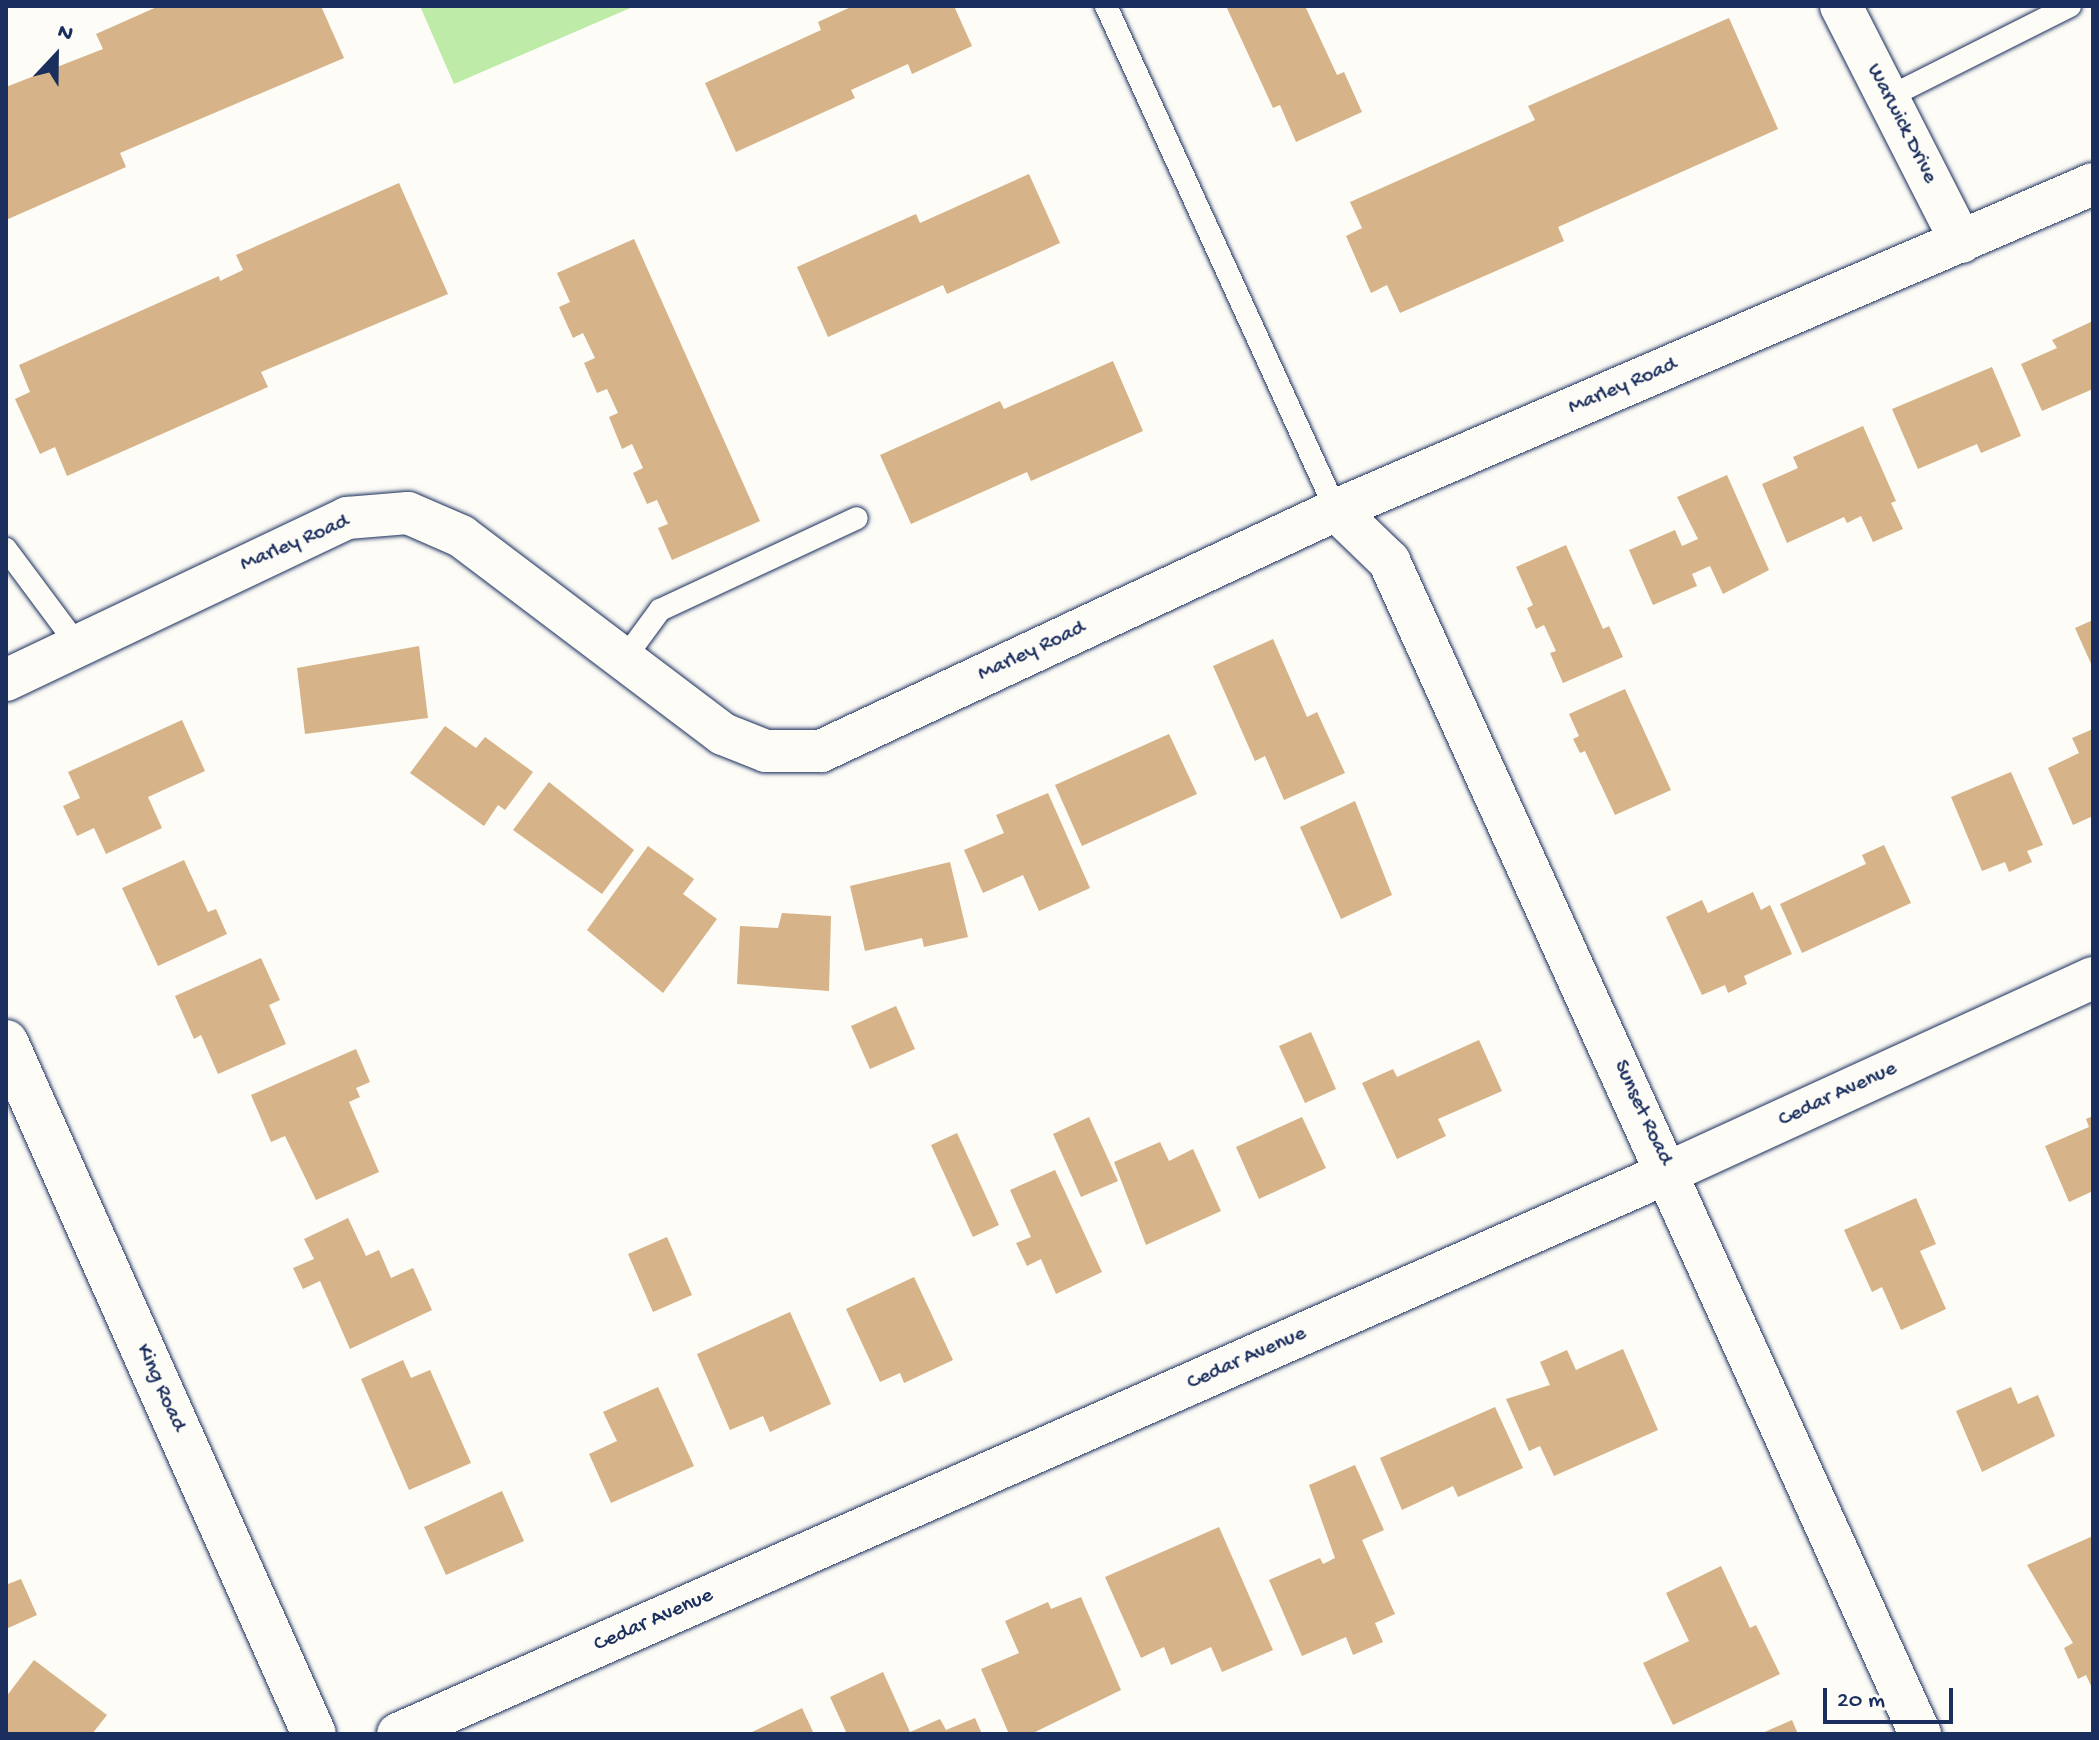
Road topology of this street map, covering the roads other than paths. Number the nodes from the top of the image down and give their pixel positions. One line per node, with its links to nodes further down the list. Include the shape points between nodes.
1 (1106, 6): 7 (lane)
2 (1841, 6): 4 (street, Warwick Drive)
3 (2070, 6): 4 (lane)
4 (1887, 98): 6 (street, Warwick Drive)
5 (2093, 184): 6 (street, Marley Road)
6 (1961, 242): 7 (street, Marley Road)
7 (1336, 510): 11 (street, Marley Road, via 821,751 766,751 723,734); 15 (street, Sunset Road, via 1389,561)
8 (857, 518): 11 (lane, via 660,610)
9 (6, 549): 10 (lane)
10 (76, 643): 11 (street, Marley Road, via 347,518 408,513 461,536); 12 (street, Marley Road)
11 (624, 659)
12 (6, 680)
13 (2093, 978): 15 (street, Cedar Avenue)
14 (6, 1042): 16 (main road, King Road)
15 (1669, 1172): 17 (street, Cedar Avenue); 18 (street, Sunset Road)
16 (314, 1734)
17 (398, 1734)
18 (1920, 1734)

